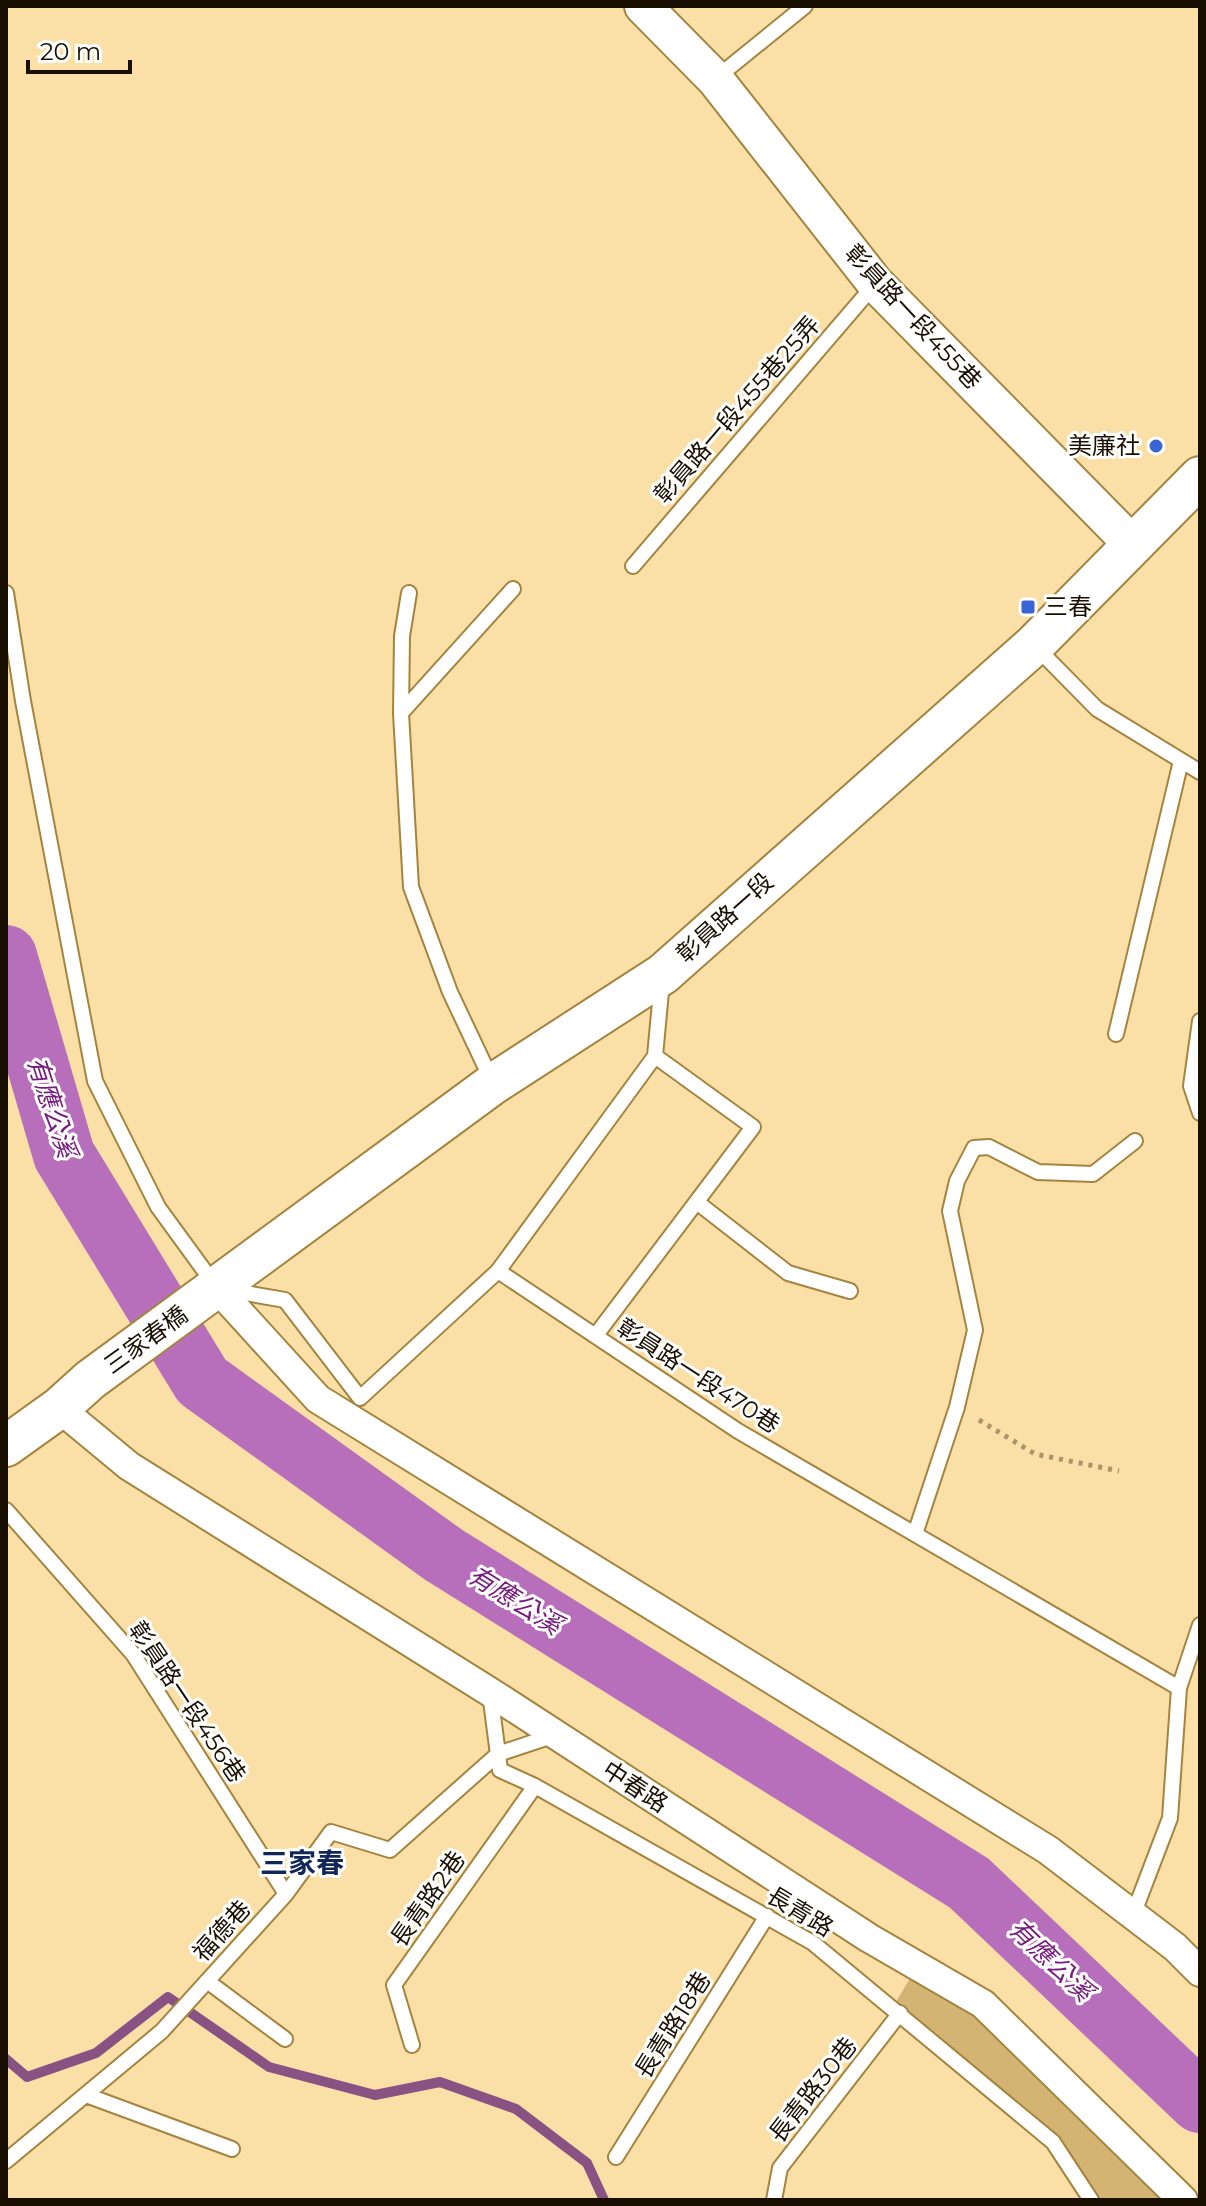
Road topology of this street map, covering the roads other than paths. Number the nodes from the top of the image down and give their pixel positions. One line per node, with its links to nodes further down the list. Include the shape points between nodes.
1 (643, 6): 3 (street, 彰員路一段455巷)
2 (805, 6): 3 (lane)
3 (715, 79): 4 (street, 彰員路一段455巷)
4 (875, 283): 6 (street, 彰員路一段455巷); 7 (lane, 彰員路一段455巷25弄)
5 (1200, 477): 6 (main road, 彰員路一段)
6 (1133, 545): 11 (main road, 彰員路一段)
7 (633, 566)
8 (513, 589): 12 (lane)
9 (6, 593): 25 (lane, via 95,1081)
10 (409, 593): 12 (lane, via 402,636)
11 (1034, 645): 13 (lane, via 1097,709); 15 (main road, 彰員路一段)
12 (401, 713): 19 (lane, via 411,887 450,992)
13 (1181, 761): 14 (lane); 17 (lane)
14 (1200, 772)
15 (663, 974): 18 (lane); 19 (main road, 彰員路一段)
16 (1200, 1021): 20 (lane, via 1191,1086)
17 (1116, 1034)
18 (655, 1056): 22 (lane, via 753,1127); 23 (lane)
19 (493, 1084): 25 (main road, 彰員路一段)
20 (1200, 1113)
21 (1135, 1141): 30 (lane, via 1093,1174 1038,1172 989,1147 974,1148 957,1181 950,1211 975,1330 957,1407)
22 (698, 1203): 24 (lane, via 788,1273); 26 (lane)
23 (498, 1271): 25 (lane, via 360,1398 285,1300); 26 (lane, 彰員路一段470巷)
24 (850, 1291)
25 (209, 1294): 27 (main road, 三家春橋); 38 (street, via 318,1399 1048,1850)
26 (596, 1335): 30 (lane, 彰員路一段470巷, via 738,1431)
27 (59, 1408): 28 (main road); 33 (street, 中春路, via 129,1466)
28 (6, 1446)
29 (6, 1510): 37 (lane, 彰員路一段456巷, via 133,1654)
30 (915, 1534): 32 (lane, 彰員路一段470巷)
31 (1200, 1628): 32 (lane)
32 (1179, 1688): 38 (lane, via 1170,1818)
33 (490, 1692): 34 (street, 中春路); 35 (lane)
34 (555, 1735): 35 (lane, 福德巷); 51 (street, 中春路, via 869,1938 983,2004)
35 (498, 1754): 36 (lane, 長青路, via 500,1770); 37 (lane, 福德巷, via 390,1850 331,1832)
36 (535, 1786): 39 (lane, 長青路); 44 (lane, 長青路2巷, via 394,1985)
37 (286, 1894): 41 (lane, 福德巷)
38 (1133, 1915): 40 (street)
39 (767, 1916): 42 (lane, 長青路, via 813,1943); 47 (lane, 長青路18巷)
40 (1200, 1972)
41 (207, 1981): 43 (lane); 45 (lane, 福德巷, via 162,2031)
42 (900, 2013): 49 (lane, 長青路30巷, via 780,2168); 50 (lane, 長青路, via 1053,2142)
43 (285, 2039)
44 (412, 2045)
45 (86, 2095): 46 (lane); 48 (lane, 福德巷)
46 (232, 2149)
47 (616, 2157)
48 (6, 2161)
49 (774, 2200)
50 (1091, 2200)
51 (1183, 2200)

